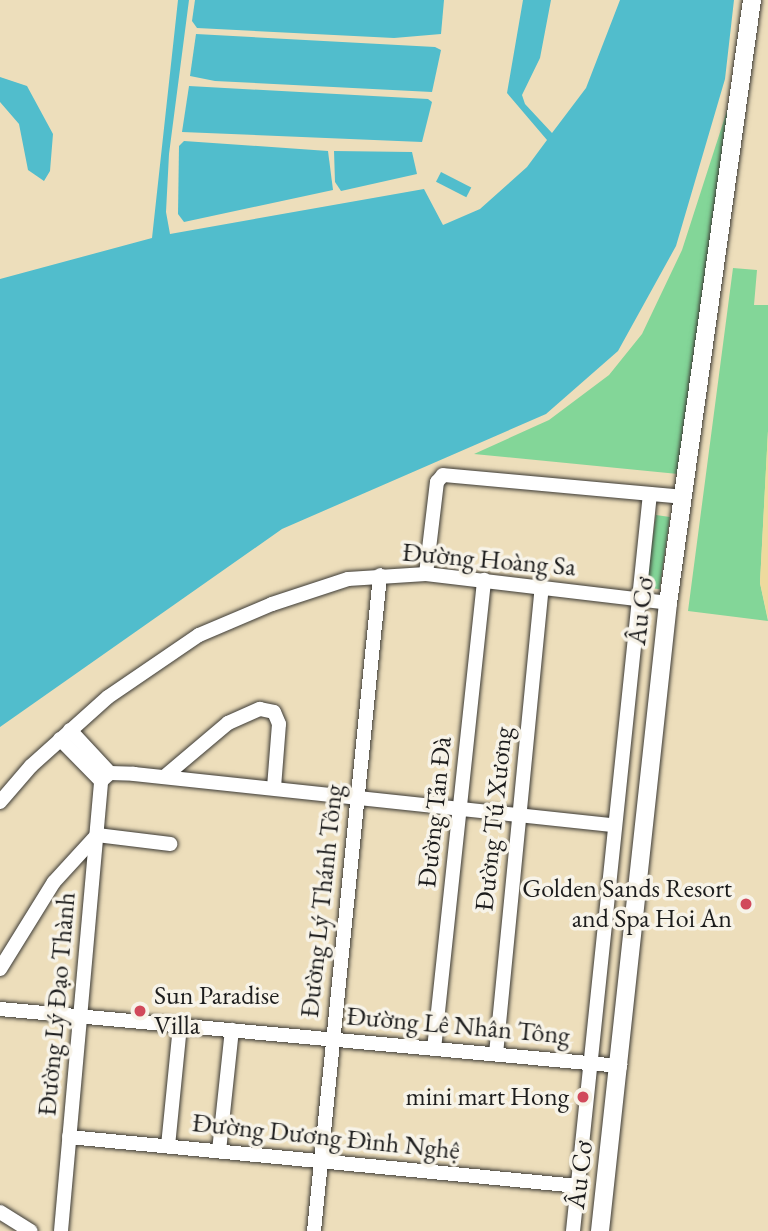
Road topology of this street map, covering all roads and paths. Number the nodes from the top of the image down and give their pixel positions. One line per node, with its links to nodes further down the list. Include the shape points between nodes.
1 (752, 0): 3 (main road, Âu Cơ)
2 (650, 494): 3 (street); 4 (street, via 443,475 437,482); 8 (street)
3 (683, 497): 9 (main road, Âu Cơ)
4 (426, 574): 5 (street, Đường Hoàng Sa); 6 (street, Đường Hoàng Sa)
5 (380, 575): 10 (street, Đường Hoàng Sa, via 348,579 272,604 200,635 108,697); 14 (street, Đường Lý Thánh Tông)
6 (484, 580): 7 (street, Đường Hoàng Sa); 16 (street, Đường Tản Đà)
7 (542, 588): 8 (street, Đường Hoàng Sa); 17 (street, Đường Tú Xương)
8 (638, 598): 9 (street, Đường Hoàng Sa); 18 (street)
9 (667, 603): 30 (main road, Âu Cơ)
10 (65, 735): 11 (street); 15 (street, Đường Hoàng Sa)
11 (105, 777): 12 (street); 19 (street, Đường Lý Đạo Thành)
12 (164, 777): 13 (street); 13 (street, via 228,723 260,709 274,712 279,724)
13 (274, 788): 14 (street)
14 (357, 797): 16 (street); 26 (street, Đường Lý Thánh Tông)
15 (0, 802)
16 (460, 808): 17 (street); 27 (street, Đường Tản Đà)
17 (520, 814): 18 (street); 28 (street, Đường Tú Xương)
18 (612, 825): 29 (street)
19 (97, 835): 20 (street); 21 (street, via 54,882); 23 (street, Đường Lý Đạo Thành)
20 (170, 844)
21 (0, 969)
22 (0, 1009): 23 (street, Đường Lê Nhân Tông)
23 (83, 1017): 24 (street, Đường Lê Nhân Tông); 31 (street, Đường Lý Đạo Thành)
24 (180, 1026): 25 (street, Đường Lê Nhân Tông); 32 (street)
25 (232, 1030): 26 (street, Đường Lê Nhân Tông); 33 (street)
26 (332, 1040): 27 (street, Đường Lê Nhân Tông); 34 (street, Đường Lý Thánh Tông)
27 (434, 1049): 28 (street, Đường Lê Nhân Tông)
28 (496, 1054): 29 (street, Đường Lê Nhân Tông)
29 (592, 1063): 30 (street, Đường Lê Nhân Tông); 35 (street)
30 (620, 1066): 41 (main road, Âu Cơ)
31 (69, 1137): 32 (street, Đường Dương Đình Nghệ); 38 (street, Đường Lý Đạo Thành)
32 (168, 1146): 33 (street, Đường Dương Đình Nghệ)
33 (219, 1151): 34 (street, Đường Dương Đình Nghệ)
34 (321, 1161): 35 (street, Đường Dương Đình Nghệ); 39 (street, Đường Lý Thánh Tông)
35 (578, 1186): 40 (street)
36 (0, 1212): 37 (street)
37 (30, 1231)
38 (61, 1231)
39 (314, 1231)
40 (573, 1231)
41 (600, 1231)

